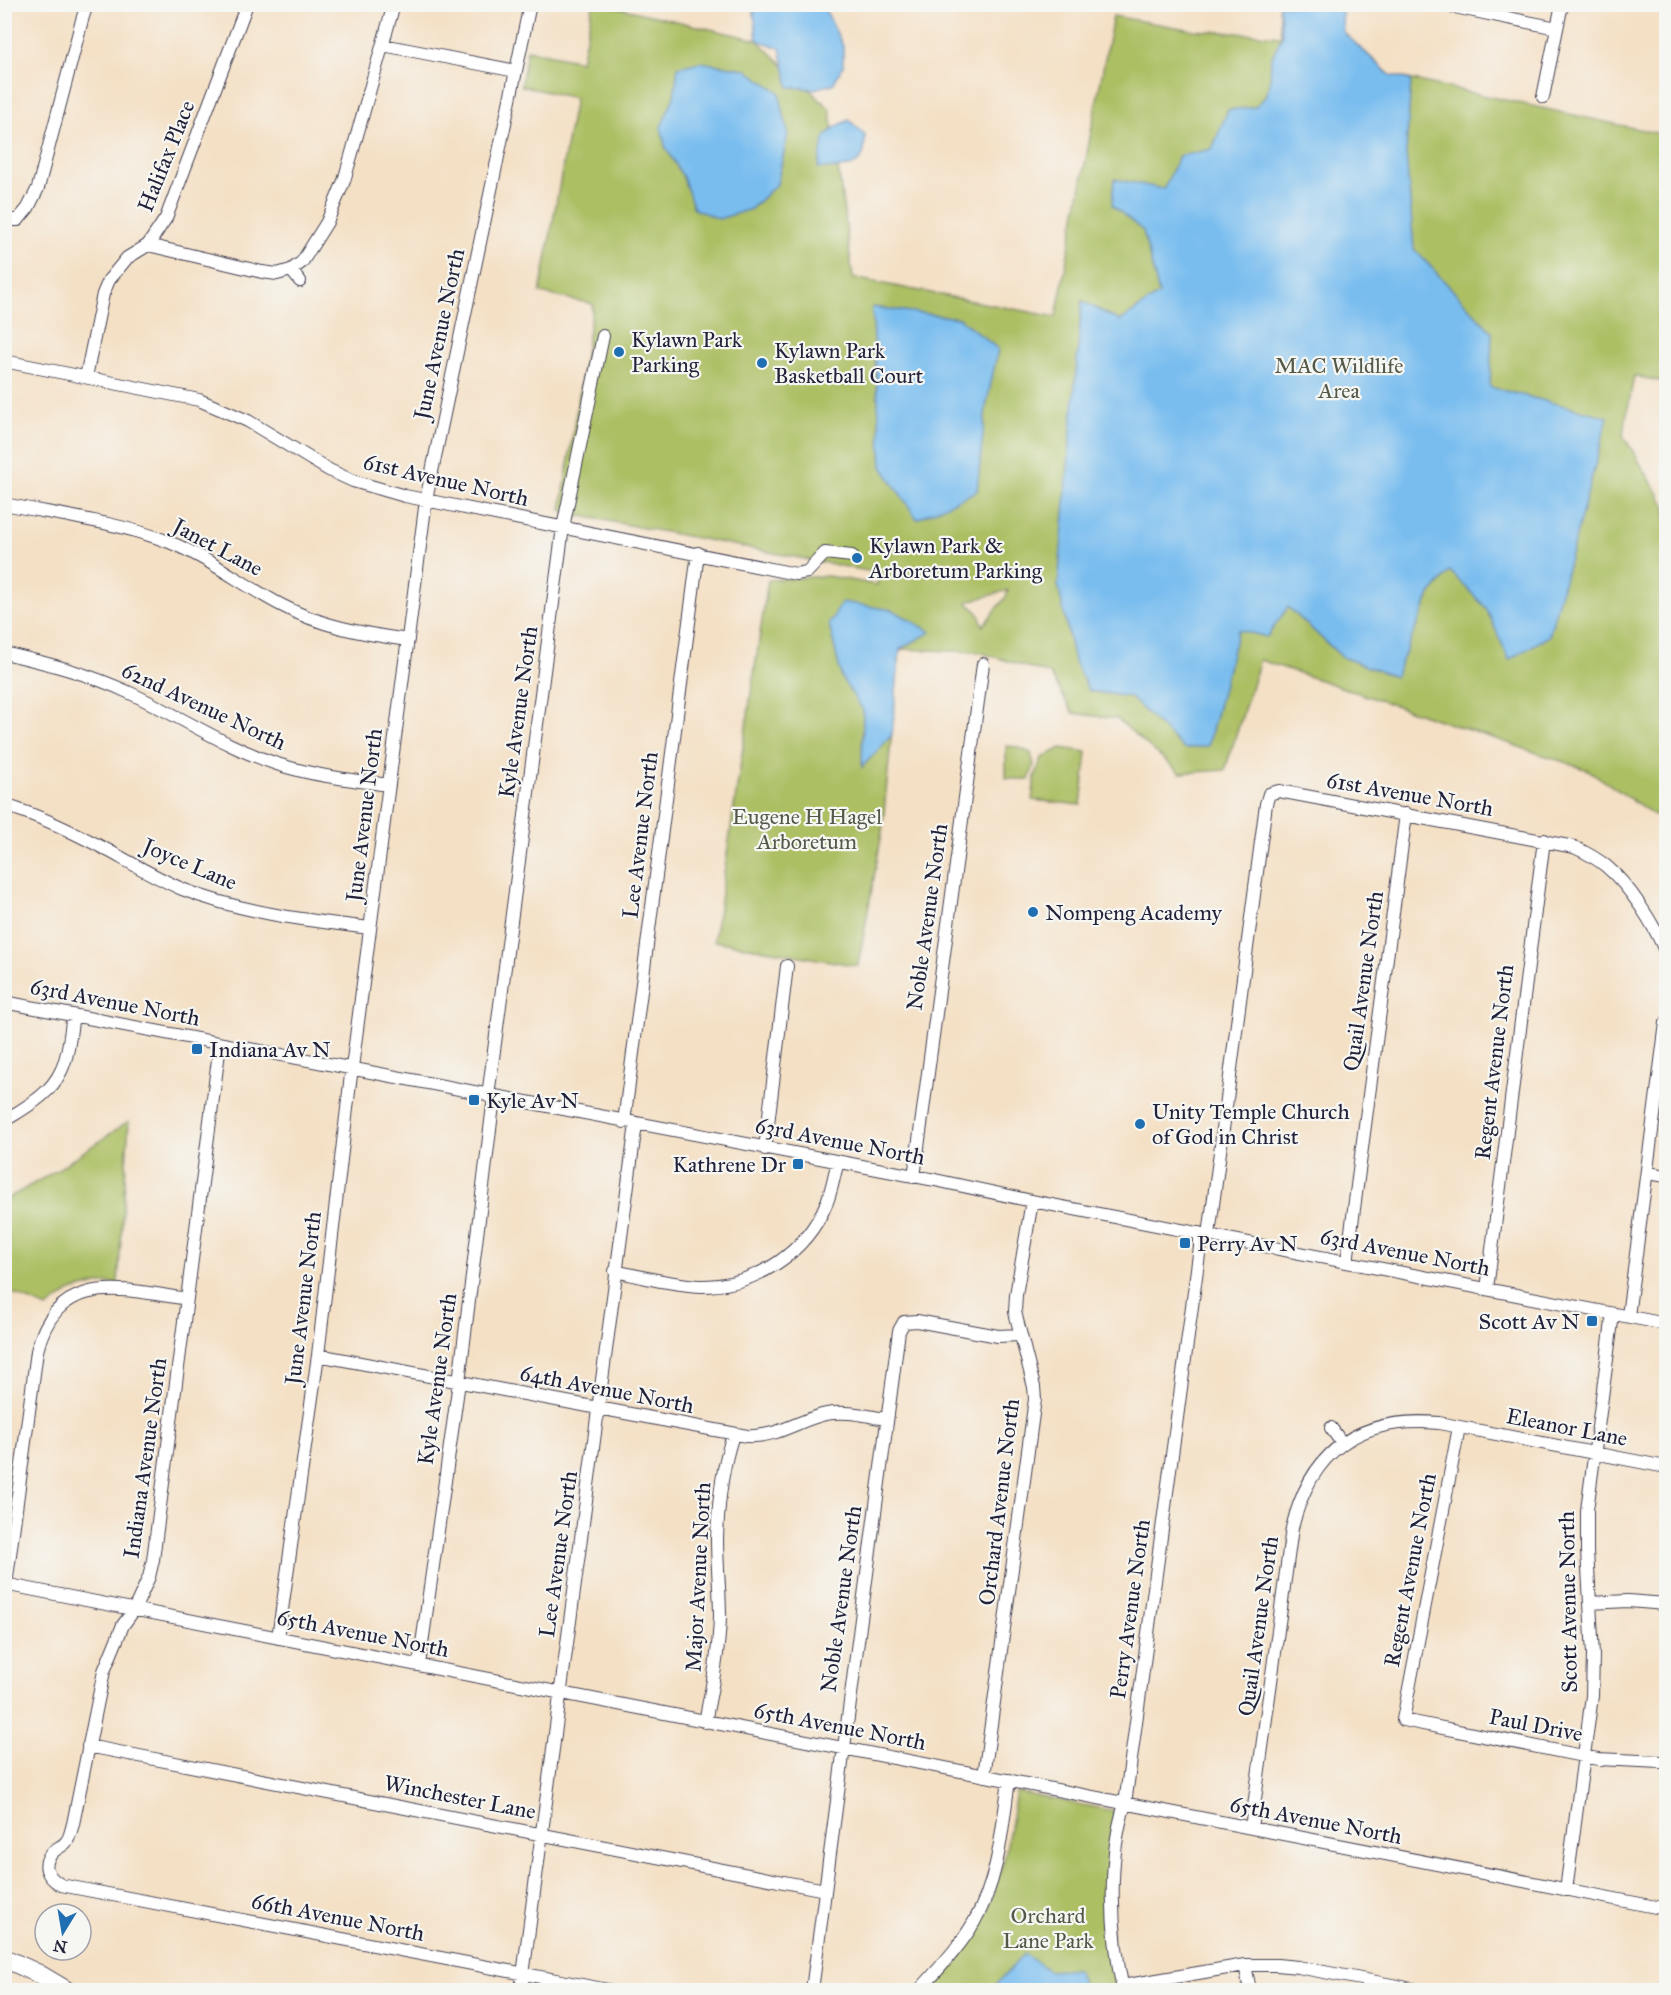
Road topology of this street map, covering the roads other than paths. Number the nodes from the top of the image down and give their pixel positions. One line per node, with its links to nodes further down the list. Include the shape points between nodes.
1 (87, 4): 11 (street, via 38,188 18,220)
2 (247, 4): 12 (street, Halifax Place, via 166,218)
3 (394, 4): 8 (street)
4 (530, 4): 9 (street, June Avenue North)
5 (1440, 4): 7 (street)
6 (1562, 4): 7 (street)
7 (1557, 28): 10 (street)
8 (383, 45): 9 (street); 13 (street, via 344,181 311,250)
9 (516, 71): 18 (street, June Avenue North)
10 (1543, 97)
11 (4, 220)
12 (148, 245): 13 (street, via 262,272 277,274); 17 (street, Halifax Place, via 127,258 109,280)
13 (291, 270): 14 (street)
14 (300, 281)
15 (603, 336): 20 (street, Kyle Avenue North)
16 (4, 361): 17 (street, 61st Avenue North)
17 (86, 377): 18 (street, 61st Avenue North, via 199,400 248,421 353,481)
18 (426, 500): 20 (street, 61st Avenue North); 23 (street, June Avenue North)
19 (4, 504): 23 (street, Janet Lane, via 139,532 169,542 316,620 351,631)
20 (563, 527): 21 (street, 61st Avenue North); 40 (street, Kyle Avenue North)
21 (698, 553): 22 (street, 61st Avenue North, via 796,574 807,572 825,553); 42 (street, Lee Avenue North)
22 (852, 556)
23 (408, 640): 26 (street, June Avenue North)
24 (4, 653): 26 (street, 62nd Avenue North, via 119,688 225,743 276,764)
25 (983, 663): 47 (street, Noble Avenue North)
26 (389, 785): 31 (street, June Avenue North)
27 (1269, 794): 29 (street, 61st Avenue North, via 1279,791); 49 (street, Perry Avenue North)
28 (4, 805): 31 (street, Joyce Lane, via 67,829 181,888 216,901 272,914)
29 (1406, 814): 30 (street, 61st Avenue North); 50 (street, Quail Avenue North)
30 (1544, 840): 32 (street, via 1574,847 1618,877 1649,918); 52 (street, Regent Avenue North)
31 (370, 928): 39 (street, June Avenue North)
32 (1666, 953)
33 (787, 966): 43 (street)
34 (4, 1002): 35 (street, 63rd Avenue North)
35 (73, 1015): 38 (street, 63rd Avenue North); 41 (street, via 62,1070 54,1083 34,1102)
36 (1666, 1023): 37 (street)
37 (1666, 1034): 45 (street)
38 (220, 1044): 39 (street, 63rd Avenue North); 53 (street, Indiana Avenue North)
39 (352, 1069): 40 (street, 63rd Avenue North); 58 (street, June Avenue North)
40 (491, 1096): 42 (street, 63rd Avenue North); 59 (street, Kyle Avenue North)
41 (4, 1121)
42 (630, 1123): 43 (street, 63rd Avenue North); 51 (street, Lee Avenue North)
43 (765, 1149): 44 (street, 63rd Avenue North)
44 (838, 1162): 47 (street, 63rd Avenue North); 51 (street, via 818,1221 787,1257 768,1270 723,1285 700,1286)
45 (1648, 1173): 46 (street); 55 (street)
46 (1666, 1176)
47 (914, 1177): 48 (street, 63rd Avenue North)
48 (1032, 1201): 49 (street, 63rd Avenue North); 57 (street, Orchard Avenue North, via 1016,1295)
49 (1204, 1234): 50 (street, 63rd Avenue North); 83 (street, Perry Avenue North)
50 (1347, 1262): 52 (street, 63rd Avenue North)
51 (615, 1271): 60 (street, Lee Avenue North)
52 (1487, 1289): 54 (street, 63rd Avenue North)
53 (188, 1299): 68 (street, via 102,1289 71,1299 48,1321 37,1351); 71 (street, Indiana Avenue North, via 153,1560)
54 (1613, 1314): 55 (street, 63rd Avenue North); 66 (street, Scott Avenue North)
55 (1628, 1316): 56 (street, 63rd Avenue North)
56 (1666, 1324)
57 (1019, 1335): 61 (street, Noble Avenue North, via 998,1336 904,1322 899,1331); 81 (street, Orchard Avenue North, via 1035,1399)
58 (318, 1355): 59 (street, 64th Avenue North); 72 (street, June Avenue North)
59 (459, 1382): 60 (street, 64th Avenue North); 73 (street, Kyle Avenue North)
60 (600, 1410): 64 (street, 64th Avenue North); 74 (street, Lee Avenue North)
61 (886, 1419): 64 (street, 64th Avenue North, via 829,1413 759,1437); 78 (street, Noble Avenue North)
62 (1459, 1427): 65 (street, Quail Avenue North, via 1399,1422 1360,1433); 66 (street, Eleanor Lane); 75 (street, Regent Avenue North)
63 (1331, 1428): 65 (street)
64 (733, 1435): 76 (street, Major Avenue North, via 726,1460 717,1538 718,1654)
65 (1342, 1443): 84 (street, Quail Avenue North, via 1309,1481 1292,1528)
66 (1593, 1453): 67 (street, Eleanor Lane); 69 (street, Scott Avenue North, via 1587,1510)
67 (1666, 1467)
68 (5, 1585): 71 (street, 65th Avenue North)
69 (1590, 1603): 70 (street); 79 (street, Scott Avenue North, via 1592,1696)
70 (1666, 1604)
71 (134, 1610): 72 (street, 65th Avenue North); 77 (street, Indiana Avenue North, via 123,1625 104,1671)
72 (278, 1638): 73 (street, 65th Avenue North)
73 (419, 1665): 74 (street, 65th Avenue North)
74 (560, 1693): 76 (street, 65th Avenue North); 85 (street, Lee Avenue North)
75 (1403, 1720): 79 (street, Paul Drive)
76 (705, 1722): 78 (street, 65th Avenue North)
77 (88, 1746): 85 (street, Winchester Lane); 86 (street, Indiana Avenue North, via 70,1834 48,1857 46,1867 53,1880)
78 (843, 1748): 81 (street, 65th Avenue North); 87 (street, Noble Avenue North)
79 (1585, 1756): 80 (street, Paul Drive); 88 (street, Scott Avenue North)
80 (1661, 1762)
81 (984, 1776): 82 (street, 65th Avenue North)
82 (1009, 1780): 83 (street, 65th Avenue North); 99 (street, via 998,1855 985,1902 974,1924)
83 (1125, 1804): 84 (street, 65th Avenue North); 94 (street, Perry Avenue North, via 1113,1892)
84 (1251, 1828): 88 (street, 65th Avenue North)
85 (542, 1834): 87 (street, Winchester Lane); 93 (street, Lee Avenue North)
86 (62, 1885): 93 (street, 66th Avenue North)
87 (825, 1890): 98 (street, Noble Avenue North)
88 (1566, 1890): 89 (street, 65th Avenue North)
89 (1666, 1909)
90 (4, 1958): 95 (highway)
91 (4, 1964): 95 (highway)
92 (1245, 1965): 94 (street); 100 (street); 101 (street, via 1298,1967)
93 (524, 1974): 96 (street, Lee Avenue North); 97 (street, 66th Avenue North)
94 (1123, 1988)
95 (64, 1990)
96 (521, 1990)
97 (608, 1990)
98 (812, 1990)
99 (920, 1990)
100 (1250, 1990)
101 (1418, 1990)

